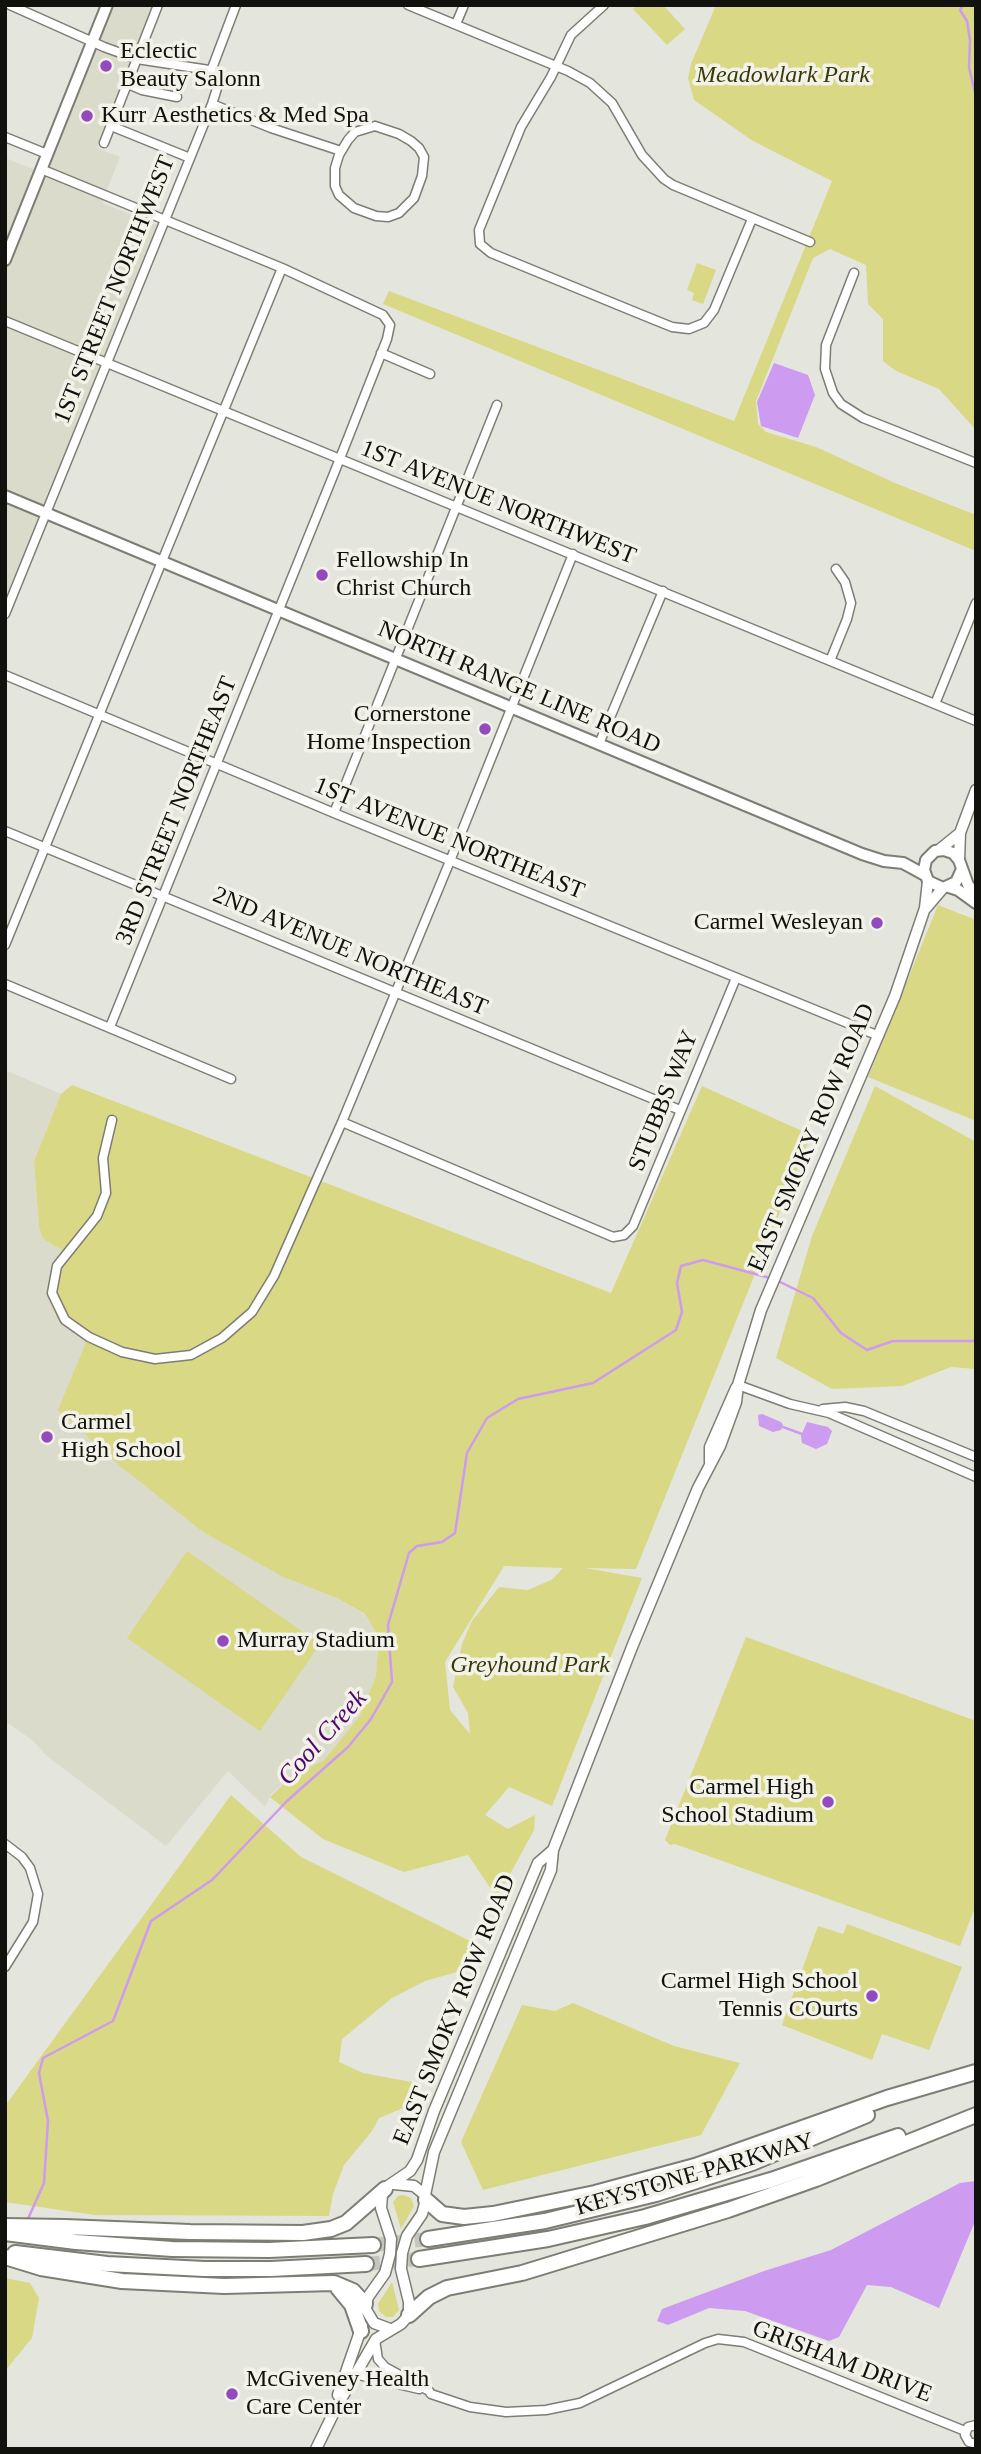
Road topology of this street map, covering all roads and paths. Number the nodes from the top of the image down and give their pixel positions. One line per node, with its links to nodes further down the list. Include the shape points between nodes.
1 (10, 5): 9 (street)
2 (107, 5): 9 (main road)
3 (158, 5): 10 (street)
4 (236, 5): 12 (street)
5 (408, 5): 8 (street)
6 (464, 5): 8 (street)
7 (604, 5): 11 (street, via 571,36)
8 (456, 24): 11 (street)
9 (92, 41): 10 (street); 20 (main road)
10 (137, 59): 12 (street); 13 (street)
11 (556, 66): 24 (street, via 605,95 642,155 664,179); 24 (street, via 521,127 480,230 483,248 672,327 689,328 704,323 714,310)
12 (211, 71): 15 (street, 1ST STREET NORTHWEST, via 219,82)
13 (128, 84): 14 (street); 16 (street)
14 (177, 97)
15 (212, 104): 19 (street); 21 (street, 1ST STREET NORTHWEST)
16 (111, 126): 18 (street); 21 (street)
17 (5, 137): 20 (street)
18 (104, 143)
19 (341, 151): 19 (street, via 363,128 375,127 411,141 424,157 419,186 408,206 388,217 354,208 335,186)
20 (47, 154): 22 (main road)
21 (190, 158): 23 (street, 1ST STREET NORTHWEST)
22 (41, 169): 23 (street); 26 (main road)
23 (164, 219): 27 (street); 31 (street, 1ST STREET NORTHWEST)
24 (752, 219): 25 (street)
25 (810, 242)
26 (5, 260)
27 (282, 268): 30 (street, 3RD STREET NORTHEAST, via 383,315 390,330); 34 (street)
28 (854, 273): 36 (street, via 826,345 830,387 841,404 863,418)
29 (5, 321): 31 (street, 1ST AVENUE NORTHWEST)
30 (381, 353): 32 (street); 35 (street, 3RD STREET NORTHEAST)
31 (106, 363): 34 (street, 1ST AVENUE NORTHWEST); 39 (street, 1ST STREET NORTHWEST)
32 (430, 374)
33 (497, 405): 38 (street)
34 (224, 412): 35 (street, 1ST AVENUE NORTHWEST); 41 (street)
35 (339, 460): 38 (street, 1ST AVENUE NORTHWEST); 45 (street, 3RD STREET NORTHEAST)
36 (976, 463)
37 (5, 496): 39 (main road, NORTH RANGE LINE ROAD)
38 (456, 506): 40 (street, 1ST AVENUE NORTHWEST); 47 (street)
39 (47, 512): 41 (main road, NORTH RANGE LINE ROAD); 46 (street, 1ST STREET NORTHWEST)
40 (573, 554): 43 (street, 1ST AVENUE NORTHWEST); 51 (street)
41 (163, 561): 45 (main road, NORTH RANGE LINE ROAD); 52 (street)
42 (836, 569): 48 (street, via 850,603)
43 (663, 591): 48 (street, 1ST AVENUE NORTHWEST); 54 (street)
44 (976, 603): 50 (street)
45 (279, 611): 47 (main road, NORTH RANGE LINE ROAD); 55 (street, 3RD STREET NORTHEAST)
46 (5, 614)
47 (395, 659): 51 (main road, NORTH RANGE LINE ROAD); 57 (street)
48 (830, 661): 50 (street, 1ST AVENUE NORTHWEST)
49 (5, 675): 52 (street, 1ST AVENUE NORTHEAST)
50 (935, 704): 53 (street, 1ST AVENUE NORTHWEST)
51 (512, 708): 54 (main road, NORTH RANGE LINE ROAD); 63 (street)
52 (99, 714): 55 (street, 1ST AVENUE NORTHEAST); 60 (street)
53 (976, 721)
54 (598, 744): 64 (main road, NORTH RANGE LINE ROAD, via 862,854)
55 (217, 763): 57 (street, 1ST AVENUE NORTHEAST); 69 (street, 3RD STREET NORTHEAST)
56 (976, 790): 59 (street)
57 (334, 813): 63 (street, 1ST AVENUE NORTHEAST)
58 (5, 831): 60 (street, 2ND AVENUE NORTHEAST)
59 (960, 832): 61 (street); 65 (street)
60 (44, 848): 69 (street, 2ND AVENUE NORTHEAST); 72 (street)
61 (939, 850): 62 (main road); 65 (main road, via 953,853)
62 (929, 856): 64 (main road, NORTH RANGE LINE ROAD); 66 (main road, via 924,865)
63 (450, 861): 73 (street, 1ST AVENUE NORTHEAST); 75 (street)
64 (902, 863): 66 (main road, NORTH RANGE LINE ROAD)
65 (961, 864): 67 (main road, via 959,878); 68 (main road)
66 (926, 878): 67 (main road); 71 (street, EAST SMOKY ROW ROAD)
67 (946, 887): 70 (main road); 71 (street, EAST SMOKY ROW ROAD)
68 (976, 894)
69 (163, 895): 75 (street, 2ND AVENUE NORTHEAST); 76 (street, 3RD STREET NORTHEAST)
70 (976, 904)
71 (925, 908): 77 (street, EAST SMOKY ROW ROAD)
72 (5, 944)
73 (736, 978): 77 (street, 1ST AVENUE NORTHEAST); 79 (street, STUBBS WAY)
74 (5, 984): 76 (street)
75 (395, 992): 79 (street, 2ND AVENUE NORTHEAST); 81 (street)
76 (110, 1027): 78 (street)
77 (879, 1036): 82 (street, EAST SMOKY ROW ROAD, via 782,1258)
78 (231, 1079)
79 (680, 1110): 81 (street, STUBBS WAY, via 633,1227 613,1237)
80 (112, 1121): 81 (street, via 103,1158 106,1193 97,1216 57,1266 52,1293 65,1320 89,1337 122,1352 155,1359 191,1355 222,1338 252,1312 274,1276)
81 (342, 1122)
82 (738, 1385): 83 (street); 87 (street, EAST SMOKY ROW ROAD, via 720,1446 709,1462 636,1636)
83 (817, 1410): 84 (street, via 845,1407 864,1411); 85 (street)
84 (976, 1457)
85 (976, 1477)
86 (5, 1844): 88 (street, via 22,1857 35,1881 37,1910)
87 (553, 1850): 92 (street, EAST SMOKY ROW ROAD, via 538,1863 417,2160); 93 (street, EAST SMOKY ROW ROAD, via 551,1870 434,2151)
88 (5, 1967)
89 (976, 2072): 93 (highway, via 887,2098 709,2162 595,2193 464,2217 442,2214); 96 (highway, KEYSTONE PARKWAY, via 688,2185 553,2219)
90 (976, 2107): 99 (highway, KEYSTONE PARKWAY, via 802,2170 676,2208 559,2237)
91 (976, 2115): 104 (highway, via 728,2210 522,2273 441,2291)
92 (389, 2187): 93 (street, via 411,2185); 94 (highway, via 346,2223 309,2232); 103 (street, via 382,2195 381,2208 391,2239 389,2260)
93 (425, 2198): 104 (street, EAST SMOKY ROW ROAD, via 402,2253)
94 (5, 2226)
95 (5, 2233): 97 (highway, via 139,2248 270,2250)
96 (428, 2239)
97 (373, 2245)
98 (5, 2254): 100 (highway)
99 (419, 2259)
100 (43, 2263): 101 (highway, via 204,2269); 102 (highway, via 87,2277 153,2283)
101 (366, 2264)
102 (332, 2283): 103 (highway, via 352,2291); 106 (highway, via 348,2297)
103 (365, 2308): 105 (street, via 377,2325); 106 (street)
104 (409, 2315): 105 (street)
105 (390, 2329): 107 (street)
106 (360, 2331): 108 (street)
107 (375, 2340): 108 (street); 109 (street, GRISHAM DRIVE, via 385,2368)
108 (355, 2375): 109 (street, GRISHAM DRIVE); 113 (street)
109 (429, 2391): 111 (street, GRISHAM DRIVE, via 488,2410 546,2410 598,2396 718,2339 754,2344)
110 (976, 2425): 111 (street)
111 (965, 2431): 112 (street)
112 (971, 2445)
113 (316, 2449)

